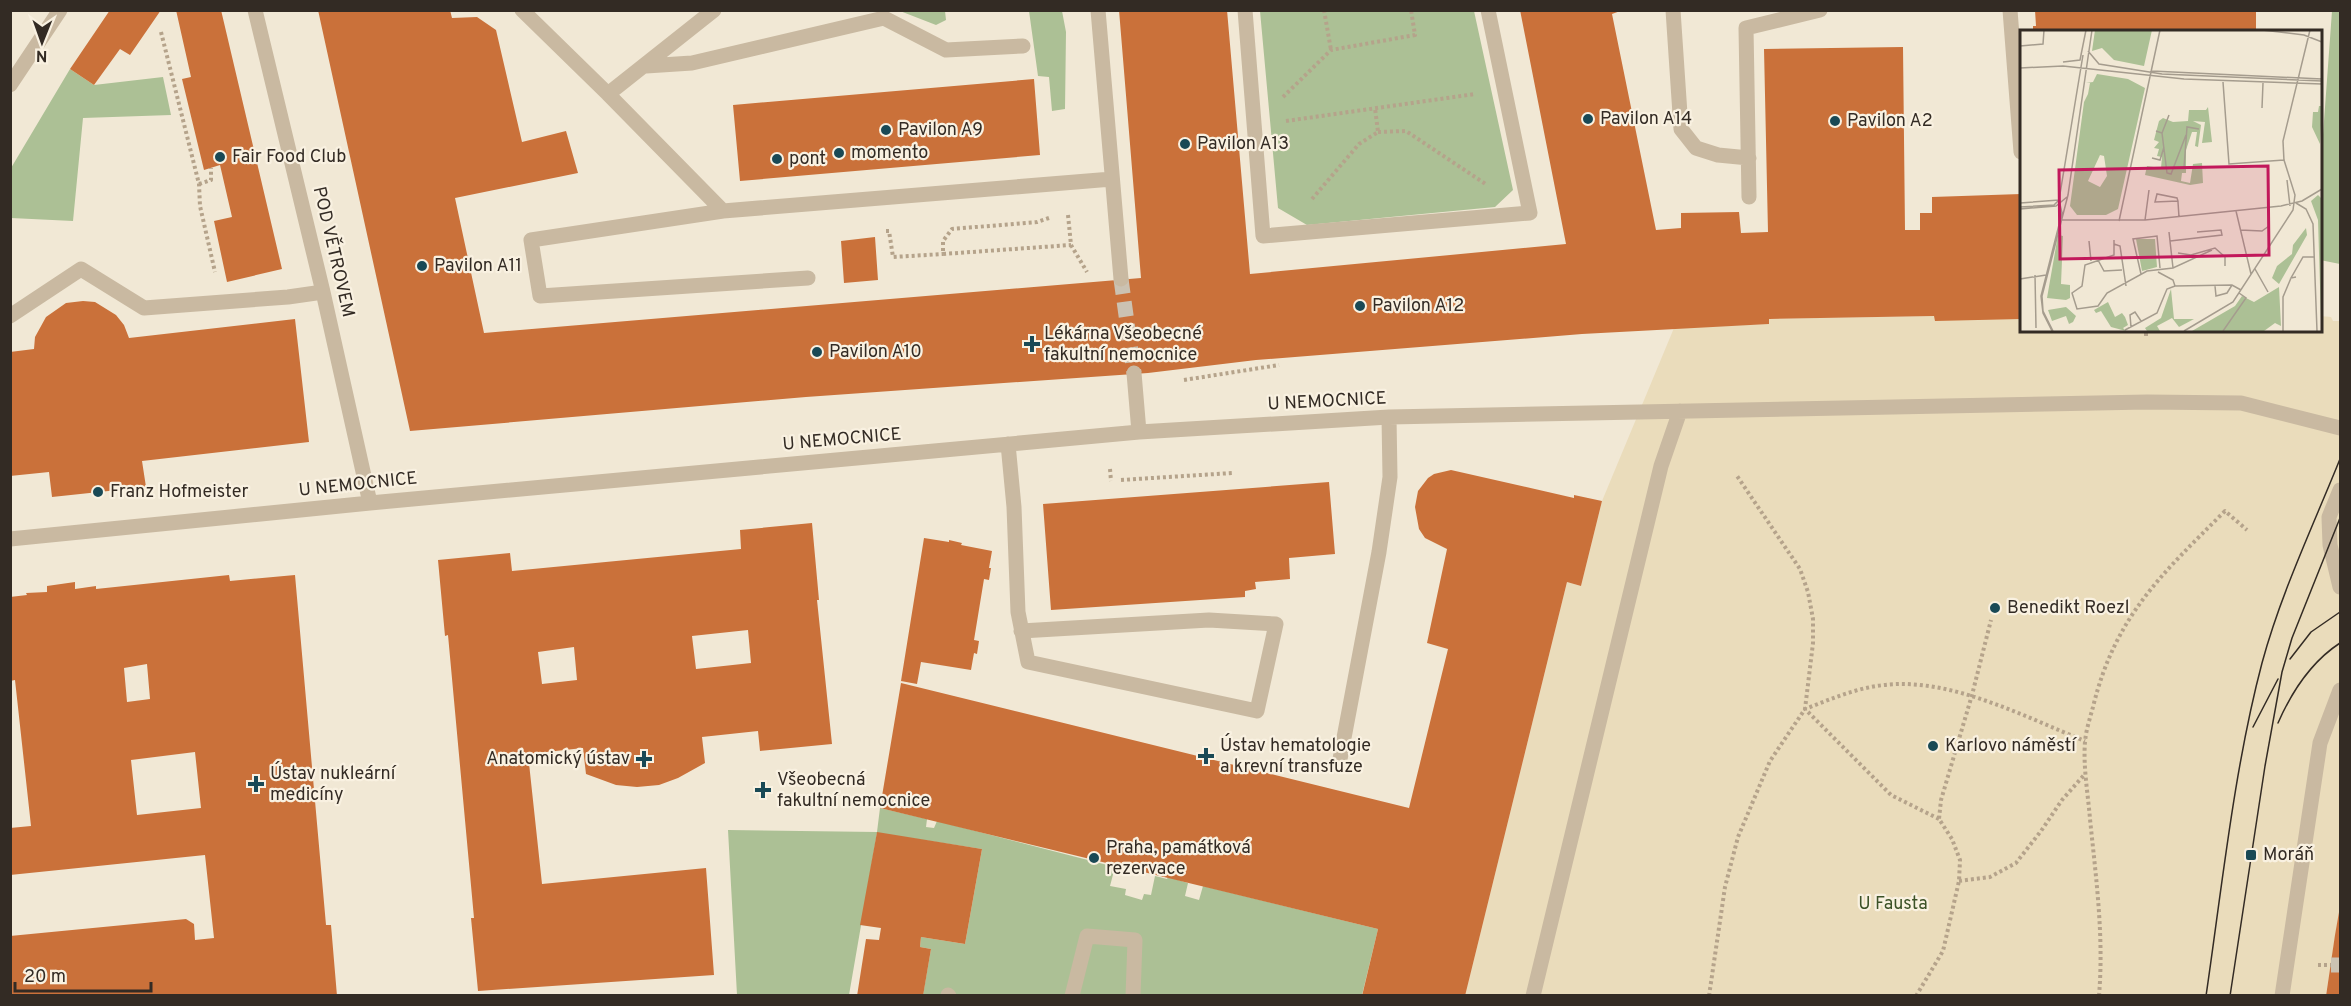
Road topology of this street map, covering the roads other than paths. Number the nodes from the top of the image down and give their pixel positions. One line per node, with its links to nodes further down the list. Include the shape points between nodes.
1 (60, 10): 13 (street)
2 (255, 10): 22 (street, POD VĚTROVEM)
3 (522, 10): 14 (street)
4 (714, 10): 12 (street)
5 (1098, 10): 17 (street)
6 (1245, 10): 7 (street, via 1263,236 1530,213)
7 (1488, 10)
8 (1673, 10): 16 (street, via 1681,129 1696,148)
9 (1820, 10): 16 (street, via 1746,28)
10 (2010, 10): 15 (street)
11 (1023, 46): 12 (street, via 946,50 884,18 693,63)
12 (646, 66): 14 (street)
13 (10, 85)
14 (608, 94): 19 (street)
15 (2020, 139)
16 (1749, 158): 18 (street)
17 (1112, 179): 19 (street); 21 (street)
18 (1749, 197)
19 (723, 211): 20 (street, via 531,240 540,296)
20 (808, 278)
21 (1121, 279)
22 (323, 292): 23 (street, via 144,308 81,269); 31 (street, POD VĚTROVEM)
23 (10, 316)
24 (1134, 373): 28 (street)
25 (1680, 411): 26 (street, U NEMOCNICE); 27 (street, via 2241,403); 39 (street, via 1661,466)
26 (1389, 417): 28 (street, U NEMOCNICE); 36 (street, via 1389,477 1379,552)
27 (2340, 428)
28 (1139, 432): 29 (street, U NEMOCNICE)
29 (1008, 444): 31 (street, U NEMOCNICE); 34 (street)
30 (2340, 489): 33 (street, via 2329,517 2330,545)
31 (370, 503): 32 (street, U NEMOCNICE)
32 (10, 539)
33 (2340, 587)
34 (1021, 631): 34 (street, via 1028,662 1257,711 1276,624 1209,620)
35 (2340, 690): 40 (street, via 2320,743)
36 (1340, 759)
37 (1072, 996): 38 (street, via 1087,936 1135,940)
38 (1133, 996)
39 (1533, 996)
40 (2282, 996)

